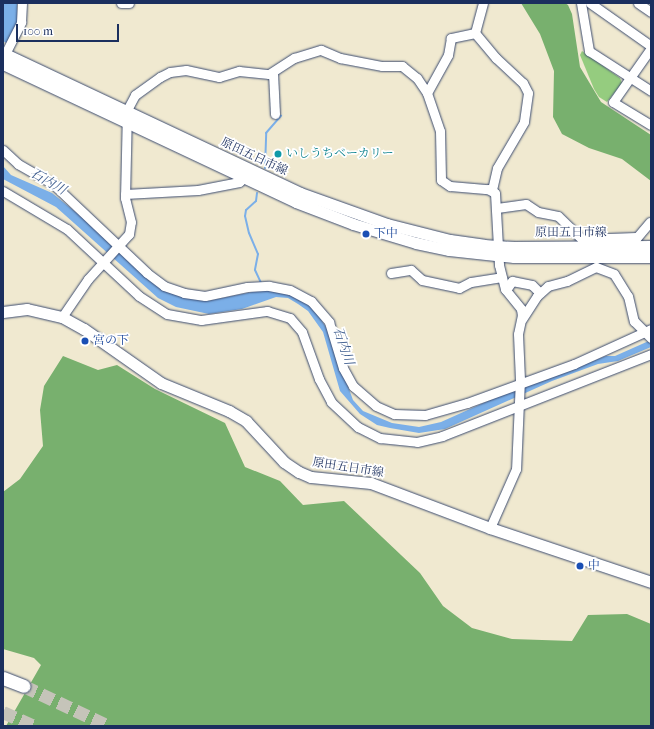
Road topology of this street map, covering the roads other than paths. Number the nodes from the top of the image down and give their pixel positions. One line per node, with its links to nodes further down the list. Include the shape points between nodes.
1 (22, 3): 11 (street, via 21,22)
2 (121, 3): 3 (street)
3 (129, 3)
4 (483, 3): 9 (street)
5 (581, 3): 13 (street, via 588,48)
6 (590, 3): 10 (street)
7 (638, 3): 8 (street)
8 (651, 12)
9 (475, 33): 15 (street, via 451,38 448,55); 21 (street, via 496,58 523,83 528,93 524,122 497,168)
10 (651, 47): 13 (street)
11 (4, 57): 17 (main road, 原田五日市線)
12 (273, 73): 15 (street, via 294,58 321,50 340,58 382,66 402,66 417,78); 16 (street); 17 (street, via 239,71 219,77 190,70 164,74 135,95)
13 (630, 78): 14 (street); 18 (street, via 613,102)
14 (651, 91)
15 (428, 93): 21 (street, via 440,131 441,180 450,186)
16 (276, 114)
17 (127, 118): 20 (main road, 原田五日市線); 23 (street); 30 (main road, 原田五日市線, via 332,206 418,233)
18 (651, 125)
19 (3, 150): 27 (street, via 18,164 53,184)
20 (245, 177): 23 (street, via 239,182 198,190); 30 (main road, 原田五日市線, via 296,202 365,228 449,250)
21 (492, 190): 24 (street)
22 (3, 191): 32 (street, via 49,216)
23 (125, 194): 27 (street, via 131,229)
24 (497, 208): 26 (street, via 530,205 538,212 562,218); 30 (street)
25 (650, 222): 29 (street)
26 (582, 242): 29 (main road, 原田五日市線); 29 (street, via 615,237); 30 (main road, 原田五日市線)
27 (118, 246): 32 (street); 42 (street, via 155,280 184,293 216,295 258,285 280,287 303,296 318,307 329,322 343,368 353,386 367,400 385,410 404,416 425,415)
28 (651, 246): 29 (main road, 原田五日市線)
29 (634, 247): 30 (main road, 原田五日市線); 31 (main road, 原田五日市線)
30 (497, 251): 34 (street)
31 (651, 257)
32 (104, 262): 38 (street, via 72,300); 43 (street, via 148,303 178,317 201,320 267,311 290,318 302,332 331,402 353,424 380,438 405,442 430,440)
33 (391, 273): 34 (street, via 411,270 424,281 459,288 474,282)
34 (502, 277): 35 (street)
35 (506, 290): 36 (street, via 512,281 532,285); 39 (street, via 521,309)
36 (540, 293): 39 (street); 40 (street, via 551,284 567,281 595,267 613,268 627,294 634,322)
37 (3, 312): 38 (main road, 原田五日市線, via 27,309)
38 (62, 317): 44 (main road, 原田五日市線, via 161,383 230,411 246,421 284,462 298,472 310,477 371,483)
39 (522, 319): 42 (street, via 518,337)
40 (648, 334): 42 (street)
41 (651, 354): 43 (street)
42 (520, 385): 43 (street)
43 (519, 405): 44 (street, via 515,474)
44 (490, 528): 45 (main road, 原田五日市線)
45 (651, 582)
46 (3, 678): 47 (highway)
47 (24, 686)

